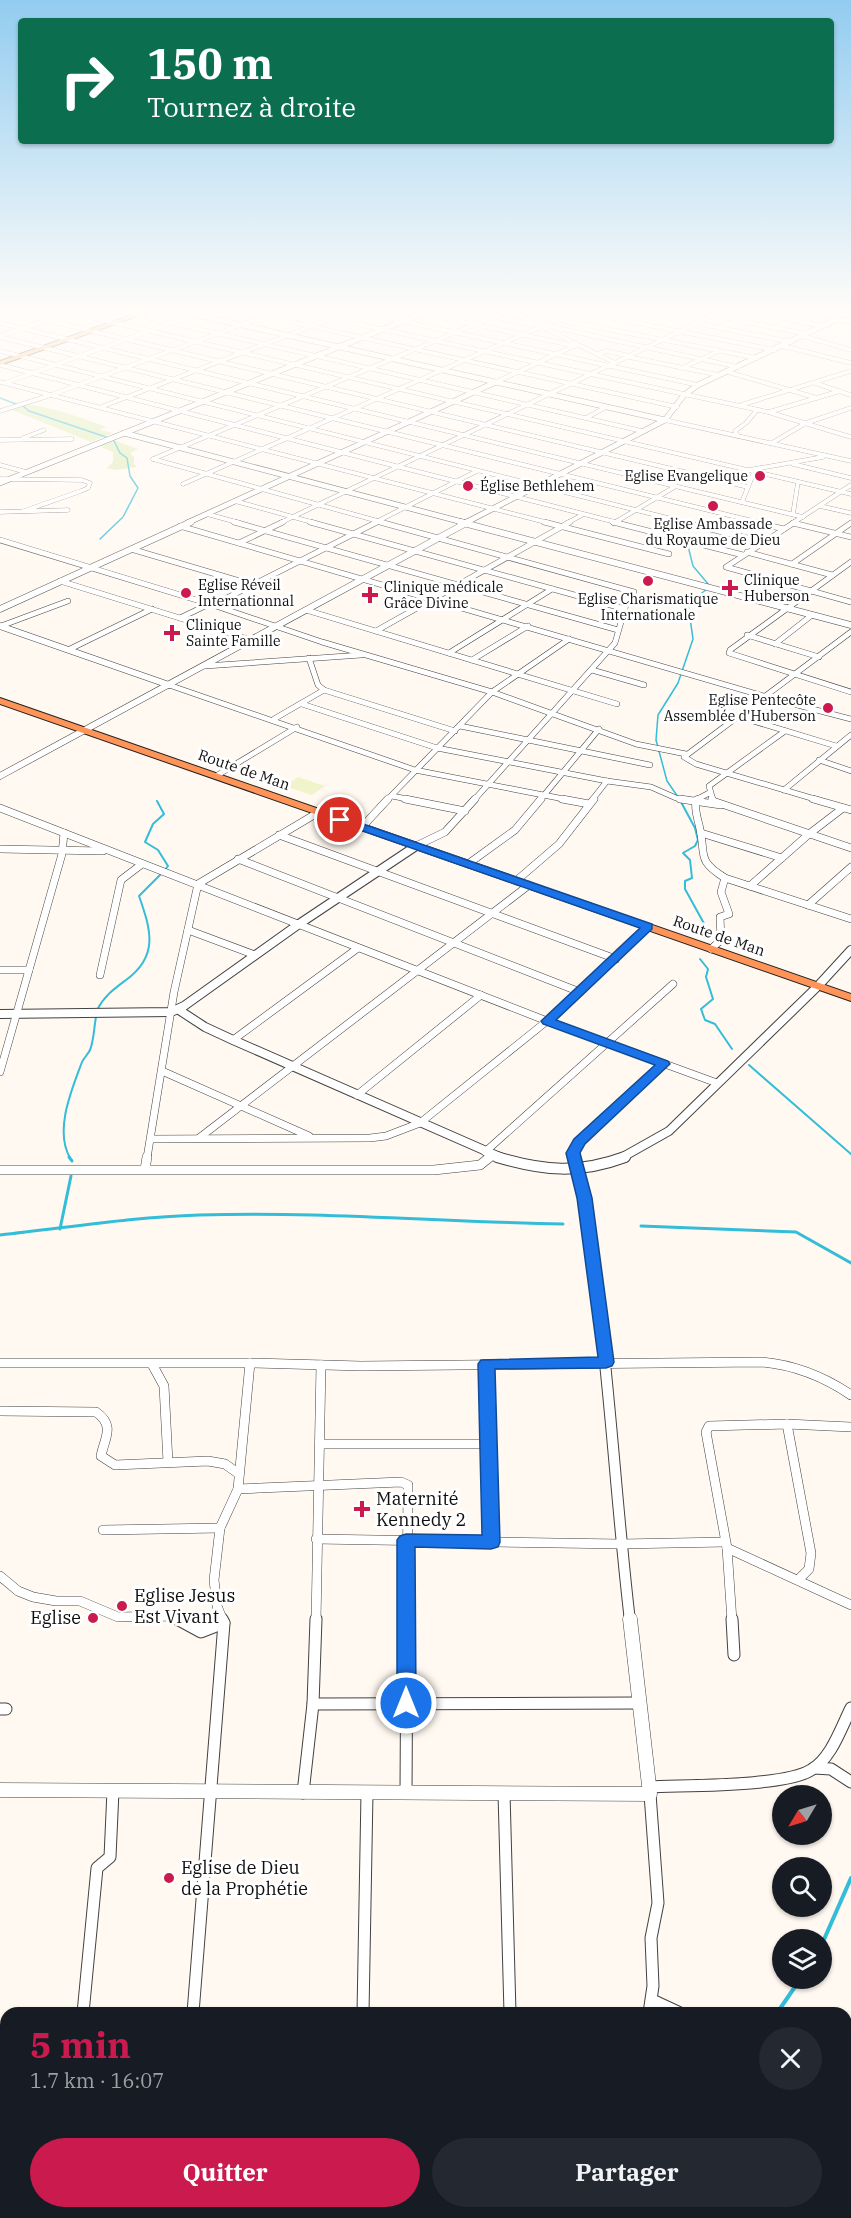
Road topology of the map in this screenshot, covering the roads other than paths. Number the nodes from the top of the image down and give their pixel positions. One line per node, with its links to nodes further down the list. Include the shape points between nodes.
1 (114, 412): 24 (street)
2 (176, 412): 24 (street)
3 (179, 412): 28 (street)
4 (241, 412): 19 (street)
5 (263, 412): 19 (street)
6 (305, 412): 21 (street)
7 (346, 412): 21 (street)
8 (368, 412): 25 (street)
9 (432, 412): 25 (street); 27 (street)
10 (491, 412): 20 (street)
11 (514, 412): 20 (street)
12 (557, 412): 22 (street)
13 (598, 412): 22 (street)
14 (626, 412): 23 (street)
15 (672, 412): 23 (street)
16 (756, 412): 36 (street, via 735,431)
17 (768, 412): 26 (street)
18 (839, 412): 26 (street)
19 (255, 415): 28 (street); 29 (street)
20 (506, 415): 27 (street); 42 (street)
21 (331, 418): 29 (street); 32 (street)
22 (586, 418): 31 (street)
23 (664, 420): 31 (street); 36 (street)
24 (152, 421): 33 (street); 35 (street)
25 (410, 422): 32 (street); 34 (street)
26 (806, 423): 37 (street); 44 (street)
27 (485, 425): 34 (street); 49 (street)
28 (230, 426): 35 (street); 39 (street)
29 (308, 429): 39 (street); 43 (street)
30 (44, 430): 41 (street)
31 (642, 431): 42 (street)
32 (387, 432): 43 (street); 45 (street)
33 (124, 433): 47 (street); 62 (street)
34 (465, 435): 45 (street); 55 (street)
35 (206, 436): 47 (street); 48 (street)
36 (738, 436): 44 (street)
37 (851, 437)
38 (72, 439): 41 (street)
39 (285, 439): 48 (street); 50 (street)
40 (0, 440): 41 (street)
41 (18, 440): 46 (street)
42 (622, 441): 49 (street); 60 (street)
43 (364, 443): 50 (street); 52 (street)
44 (772, 443): 51 (street)
45 (442, 446): 52 (street); 65 (street)
46 (0, 447)
47 (179, 447): 54 (street); 64 (street, via 153,459)
48 (260, 449): 54 (street); 57 (street)
49 (602, 452): 55 (street); 77 (street)
50 (341, 453): 57 (street); 59 (street)
51 (828, 456): 53 (street); 56 (street)
52 (419, 457): 59 (street); 61 (street)
53 (851, 461)
54 (232, 462): 64 (street); 66 (street)
55 (581, 463): 65 (street); 76 (street)
56 (788, 463): 60 (street); 67 (street)
57 (317, 464): 66 (street); 68 (street)
58 (0, 465): 62 (street)
59 (397, 468): 68 (street); 71 (street)
60 (747, 470): 63 (street)
61 (477, 471): 71 (street); 75 (street)
62 (26, 472): 69 (street)
63 (754, 472): 72 (street); 77 (street)
64 (204, 474): 73 (street); 78 (street)
65 (560, 474): 75 (street); 84 (street)
66 (288, 477): 78 (street); 79 (street)
67 (851, 478)
68 (374, 479): 79 (street); 81 (street)
69 (9, 480): 70 (street); 93 (street, via 90,483 81,492)
70 (0, 481)
71 (456, 482): 81 (street); 83 (street)
72 (798, 482): 80 (street); 97 (street)
73 (183, 484)
74 (851, 485): 80 (street)
75 (538, 486): 83 (street); 92 (street)
76 (676, 486): 84 (street); 86 (street)
77 (748, 487): 86 (street)
78 (261, 490): 85 (street); 87 (street)
79 (346, 492): 87 (street); 89 (street)
80 (841, 492): 82 (street); 88 (street)
81 (432, 494): 89 (street); 91 (street)
82 (851, 494)
83 (517, 497): 91 (street); 98 (street)
84 (655, 498): 92 (street); 108 (street)
85 (235, 501): 96 (street); 100 (street)
86 (742, 502): 97 (street)
87 (319, 505): 100 (street); 101 (street)
88 (820, 506): 95 (street); 99 (street)
89 (406, 508): 101 (street); 105 (street)
90 (68, 510): 93 (street)
91 (493, 510): 105 (street); 107 (street)
92 (635, 510): 102 (street); 116 (street)
93 (24, 511): 94 (street)
94 (0, 512)
95 (851, 513)
96 (207, 514): 106 (street); 109 (street)
97 (794, 514): 99 (street)
98 (582, 515): 102 (street); 107 (street)
99 (803, 517): 103 (street)
100 (293, 518): 109 (street); 110 (street)
101 (377, 522): 110 (street); 113 (street)
102 (614, 523): 122 (street)
103 (793, 523): 108 (street); 111 (street)
104 (851, 523): 111 (street)
105 (466, 524): 113 (street); 115 (street)
106 (180, 526): 117 (street); 119 (street)
107 (560, 527): 115 (street); 121 (street)
108 (784, 529): 116 (street)
109 (266, 530): 117 (street); 118 (street)
110 (352, 534): 118 (street); 120 (street)
111 (836, 534): 112 (street); 126 (street)
112 (851, 537)
113 (440, 538): 120 (street); 123 (street)
114 (0, 540): 128 (street)
115 (534, 542): 123 (street); 142 (street)
116 (763, 542): 122 (street)
117 (239, 543): 124 (street)
118 (326, 547): 124 (street); 127 (street)
119 (131, 549): 128 (street); 133 (street)
120 (414, 551): 127 (street); 129 (street)
121 (669, 554)
122 (745, 554): 126 (street); 136 (street, via 726,568)
123 (506, 557): 129 (street); 145 (street, via 632,591)
124 (299, 561): 131 (street); 133 (street)
125 (851, 562): 130 (street)
126 (792, 564): 130 (street)
127 (388, 565): 131 (street); 134 (street)
128 (90, 567): 132 (street); 140 (street)
129 (482, 570): 134 (street); 135 (street)
130 (832, 575): 136 (street)
131 (362, 579): 137 (street); 146 (street)
132 (60, 581): 143 (street); 144 (street)
133 (253, 585): 140 (street)
134 (457, 585): 137 (street); 141 (street)
135 (552, 589): 141 (street); 145 (street)
136 (809, 591): 139 (street); 142 (street)
137 (431, 599): 149 (street); 155 (street)
138 (68, 601): 151 (street)
139 (851, 602)
140 (211, 604): 148 (street); 153 (street)
141 (527, 604): 149 (street); 154 (street)
142 (786, 608): 147 (street); 157 (street)
143 (0, 609)
144 (152, 609): 148 (street); 161 (street)
145 (625, 609): 154 (street)
146 (306, 610): 153 (street); 155 (street)
147 (812, 615): 150 (street); 160 (street)
148 (180, 618): 159 (street)
149 (502, 619): 152 (street); 163 (street)
150 (851, 625)
151 (1, 626): 161 (street)
152 (528, 626): 158 (street); 167 (street)
153 (276, 627): 159 (street); 164 (street)
154 (618, 630): 162 (street, via 615,643)
155 (376, 631): 163 (street)
156 (851, 632): 165 (street)
157 (747, 635): 160 (street); 171 (street, via 729,653)
158 (569, 639): 162 (street); 170 (street)
159 (251, 640): 168 (street)
160 (776, 644): 165 (street)
161 (70, 649): 172 (street)
162 (606, 650): 169 (street); 178 (street)
163 (448, 652): 167 (street)
164 (369, 654): 166 (street); 176 (street)
165 (819, 657): 171 (street)
166 (309, 658): 168 (street); 174 (street, via 318,685)
167 (472, 660): 170 (street)
168 (205, 666): 172 (street)
169 (592, 670): 173 (street); 175 (street)
170 (517, 674): 175 (street); 176 (street)
171 (795, 675): 177 (street); 178 (street)
172 (170, 685): 184 (street); 189 (street)
173 (644, 685)
174 (324, 690): 180 (street); 187 (street)
175 (573, 691): 181 (street); 182 (street)
176 (492, 692): 182 (street); 187 (street)
177 (851, 692)
178 (767, 697): 183 (street); 185 (street)
179 (0, 701): 189 (highway, Route de Man)
180 (302, 704): 184 (street); 194 (street)
181 (617, 704)
182 (553, 712): 188 (street); 192 (street)
183 (740, 717): 190 (street); 196 (street)
184 (274, 719): 186 (street)
185 (851, 719)
186 (297, 727): 200 (street); 205 (street)
187 (458, 728): 192 (street); 194 (street)
188 (599, 729): 195 (street); 196 (street, via 636,744)
189 (87, 731): 204 (street); 205 (highway, Route de Man)
190 (785, 731): 193 (street); 203 (street)
191 (851, 735): 193 (street)
192 (527, 740): 195 (street); 198 (street)
193 (836, 746): 197 (street)
194 (437, 748): 198 (street); 200 (street)
195 (582, 751): 199 (street); 202 (street)
196 (686, 754): 203 (street, via 687,760)
197 (819, 760): 201 (street); 208 (street)
198 (508, 761): 202 (street); 207 (street)
199 (650, 765)
200 (415, 770): 207 (street); 211 (street)
201 (851, 771)
202 (564, 772): 206 (street); 210 (street)
203 (726, 773): 208 (street); 209 (street, via 709,786)
204 (0, 776)
205 (216, 777): 219 (highway, Route de Man)
206 (607, 781): 212 (street); 213 (street)
207 (488, 785): 210 (street); 218 (street)
208 (784, 790): 216 (street)
209 (709, 793): 212 (street); 214 (street, via 712,801)
210 (544, 795): 213 (street); 233 (street, via 515,830)
211 (392, 796): 218 (street); 220 (street)
212 (696, 800): 214 (street); 221 (street, via 694,810)
213 (589, 804): 237 (street, via 559,844)
214 (721, 805): 224 (street)
215 (0, 808): 222 (street)
216 (843, 808): 217 (street); 224 (street)
217 (851, 810)
218 (465, 811): 225 (street, via 442,835)
219 (319, 812): 220 (highway, Route de Man); 223 (street)
220 (362, 827): 225 (highway, Route de Man)
221 (701, 833): 230 (street); 236 (street, via 701,847 710,867)
222 (64, 834): 228 (street); 229 (street)
223 (279, 834): 231 (street); 235 (street)
224 (809, 834): 226 (street); 230 (street)
225 (417, 846): 233 (highway, Route de Man); 235 (street)
226 (851, 848)
227 (0, 849): 228 (street)
228 (62, 850): 229 (street); 255 (street)
229 (114, 852): 232 (street)
230 (782, 858): 240 (street)
231 (238, 859): 238 (street); 241 (street)
232 (142, 864): 238 (street); 257 (street, via 121,880)
233 (468, 864): 237 (highway, Route de Man)
234 (851, 867): 242 (street)
235 (377, 872): 241 (street); 243 (street)
236 (725, 878): 240 (street); 250 (street, via 721,896 729,914 720,917 721,940)
237 (516, 881): 239 (highway, Route de Man)
238 (198, 884): 245 (street); 247 (street)
239 (529, 885): 243 (street); 246 (highway, Route de Man)
240 (750, 886): 242 (street)
241 (338, 898): 245 (street); 248 (street)
242 (808, 905): 244 (street)
243 (494, 914): 248 (street); 253 (street)
244 (851, 918)
245 (299, 924): 249 (street); 252 (street)
246 (648, 927): 250 (highway, Route de Man); 253 (street)
247 (188, 930): 252 (street); 263 (street, via 180,957)
248 (456, 943): 256 (street); 260 (street)
249 (358, 948): 256 (street); 267 (street)
250 (711, 949): 259 (highway, Route de Man)
251 (851, 950): 259 (street)
252 (255, 955): 263 (street)
253 (616, 959): 260 (street)
254 (0, 970): 255 (street)
255 (29, 970): 265 (street)
256 (419, 971): 261 (street); 271 (street)
257 (100, 975)
258 (673, 984): 268 (street)
259 (818, 986): 262 (highway, Route de Man); 274 (street)
260 (580, 992): 266 (street)
261 (480, 995): 266 (street); 275 (street)
262 (851, 998)
263 (175, 1011): 265 (street); 267 (street); 272 (street)
264 (0, 1014): 265 (street)
265 (15, 1014): 269 (street)
266 (547, 1021): 268 (street); 277 (street)
267 (233, 1041): 271 (street)
268 (608, 1044): 270 (street); 281 (street)
269 (1, 1064): 273 (street)
270 (664, 1064): 274 (street); 284 (street, via 579,1142 573,1153)
271 (293, 1067): 275 (street); 276 (street)
272 (162, 1071): 276 (street); 279 (street)
273 (0, 1072)
274 (717, 1083): 284 (street, via 650,1145 605,1164)
275 (357, 1095): 277 (street)
276 (243, 1106): 278 (street); 280 (street)
277 (420, 1123): 278 (street, via 386,1136); 281 (street)
278 (314, 1138): 280 (street)
279 (151, 1139): 280 (street); 282 (street)
280 (199, 1139)
281 (488, 1154): 282 (street, via 480,1165 434,1170); 284 (street, via 533,1168)
282 (145, 1169): 283 (street)
283 (0, 1170)
284 (578, 1170): 285 (street)
285 (606, 1362): 289 (street); 291 (street, via 782,1363 826,1379); 306 (street)
286 (0, 1363): 288 (street)
287 (250, 1363): 288 (street); 290 (street); 298 (street)
288 (152, 1364): 297 (street, via 164,1386)
289 (486, 1364): 290 (street); 296 (street)
290 (321, 1365): 295 (street)
291 (851, 1395)
292 (0, 1411): 297 (street, via 96,1412 104,1420 108,1438 101,1456 109,1463)
293 (787, 1424): 294 (street); 307 (street, via 709,1426 706,1432); 309 (street, via 811,1553 811,1567)
294 (851, 1427)
295 (321, 1444): 296 (street); 299 (street)
296 (489, 1444): 305 (street)
297 (168, 1462): 298 (street, via 217,1462)
298 (239, 1474): 300 (street)
299 (319, 1485): 300 (street); 303 (street); 304 (street, via 405,1483)
300 (238, 1489): 301 (street)
301 (220, 1528): 302 (street); 311 (street, via 214,1594)
302 (103, 1530)
303 (316, 1539): 304 (street); 315 (street)
304 (406, 1540): 305 (street); 313 (street)
305 (491, 1542): 306 (street)
306 (621, 1544): 307 (street); 314 (street)
307 (726, 1545): 309 (street); 312 (street)
308 (0, 1576): 311 (street, via 33,1597 80,1601 118,1617 168,1616 201,1632)
309 (798, 1580): 310 (street)
310 (851, 1605)
311 (224, 1623): 322 (street)
312 (734, 1655)
313 (406, 1703): 314 (street); 315 (street); 325 (street)
314 (640, 1703): 320 (street)
315 (313, 1704): 323 (street)
316 (851, 1708): 317 (street)
317 (814, 1768): 318 (street, via 831,1769); 320 (street, via 805,1775 781,1779)
318 (851, 1782)
319 (0, 1790): 321 (street)
320 (649, 1790): 326 (street); 327 (street, via 658,1903 651,1938)
321 (113, 1791): 322 (street); 328 (street, via 110,1857 97,1868)
322 (208, 1792): 323 (street); 329 (street)
323 (303, 1792): 324 (street)
324 (367, 1793): 325 (street); 330 (street)
325 (406, 1793): 326 (street)
326 (504, 1793): 331 (street)
327 (652, 2000): 332 (street); 333 (street)
328 (84, 2007)
329 (193, 2007)
330 (363, 2007)
331 (510, 2007)
332 (651, 2007)
333 (667, 2007)

